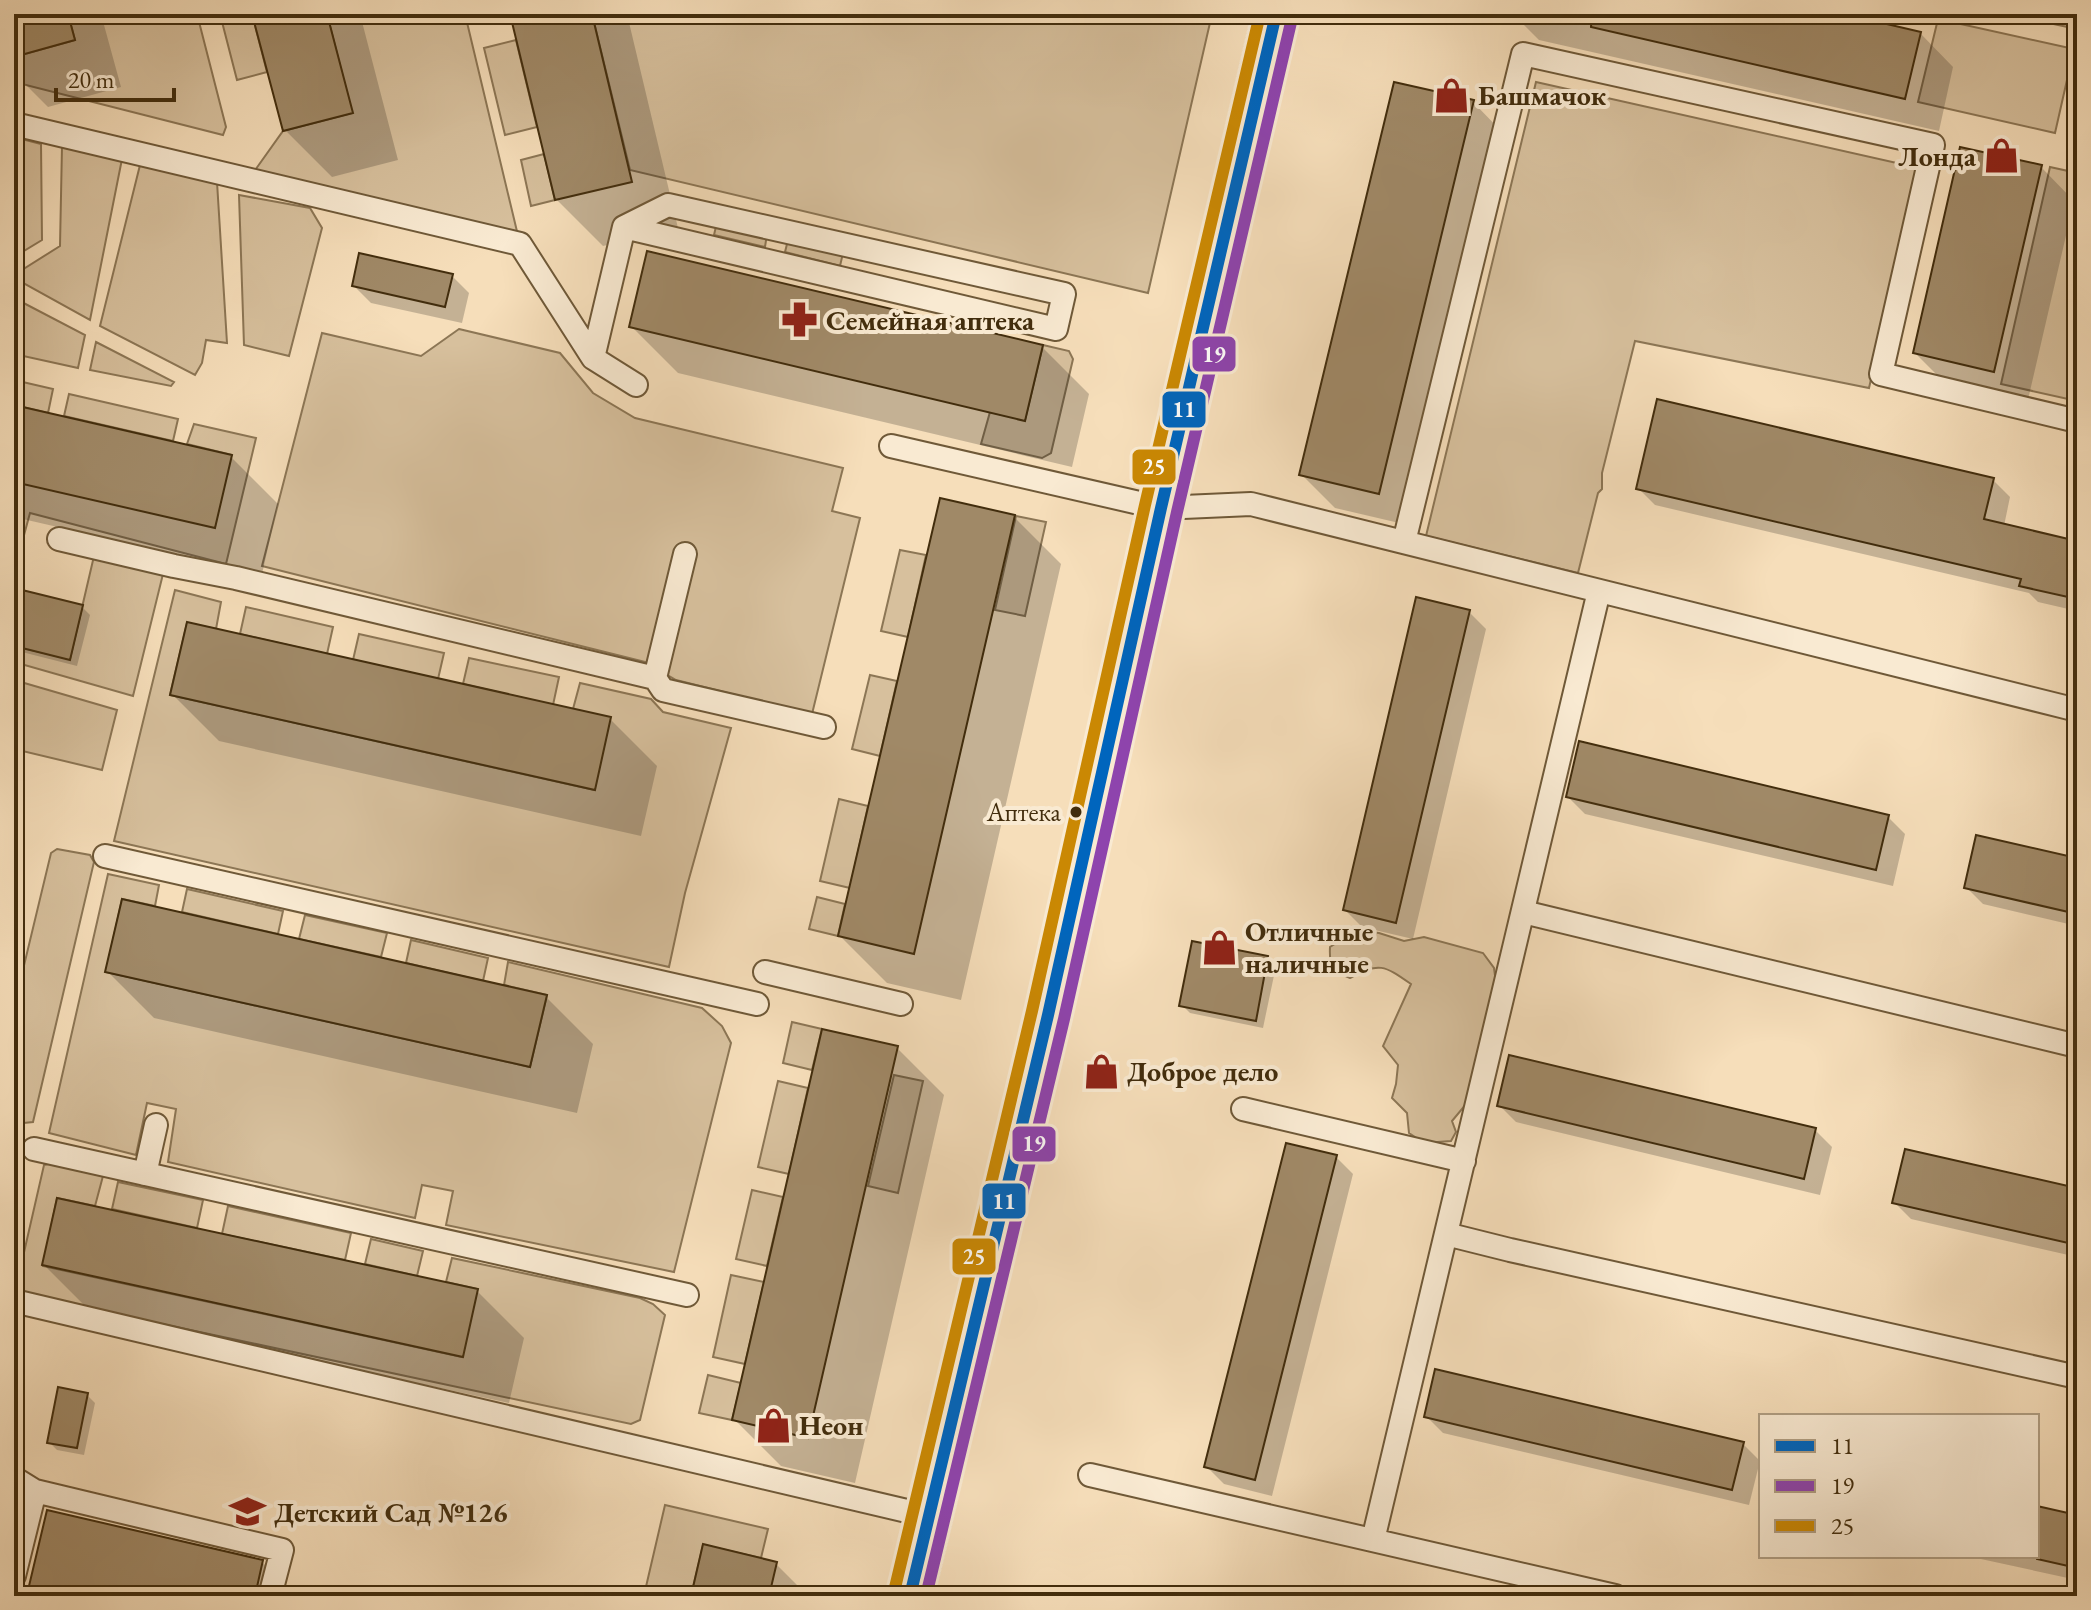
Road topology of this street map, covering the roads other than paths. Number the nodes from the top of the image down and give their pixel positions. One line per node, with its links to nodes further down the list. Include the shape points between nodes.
1 (1276, 14): 8 (street)
2 (14, 124): 4 (lane, via 520,244)
3 (624, 227): 3 (lane, via 1056,329 1064,294 668,205); 4 (lane)
4 (593, 358): 5 (lane)
5 (636, 385)
6 (2077, 421): 10 (lane, via 1881,374 1933,145 1523,54)
7 (891, 446): 8 (lane)
8 (1161, 508): 10 (lane, via 1251,504); 34 (street, via 1048,1015)
9 (59, 539): 13 (lane)
10 (1404, 542): 12 (lane)
11 (685, 554): 13 (lane)
12 (1599, 591): 14 (lane); 17 (lane)
13 (655, 678): 15 (lane, via 663,690)
14 (2077, 710)
15 (824, 727)
16 (105, 856): 19 (lane)
17 (1523, 912): 21 (lane); 25 (lane)
18 (765, 972): 20 (lane)
19 (757, 1004)
20 (901, 1004)
21 (2077, 1046)
22 (1243, 1109): 25 (lane)
23 (156, 1125): 26 (lane)
24 (34, 1149): 26 (lane)
25 (1464, 1161): 27 (lane)
26 (145, 1174): 28 (lane)
27 (1446, 1234): 30 (lane); 35 (lane)
28 (687, 1295)
29 (14, 1301): 34 (lane)
30 (2077, 1377)
31 (1090, 1475): 35 (lane)
32 (14, 1478): 33 (lane)
33 (35, 1491): 36 (lane); 37 (lane, via 282,1550)
34 (928, 1516): 38 (street)
35 (1373, 1540): 39 (lane)
36 (14, 1576)
37 (270, 1596)
38 (910, 1596)
39 (1615, 1596)

